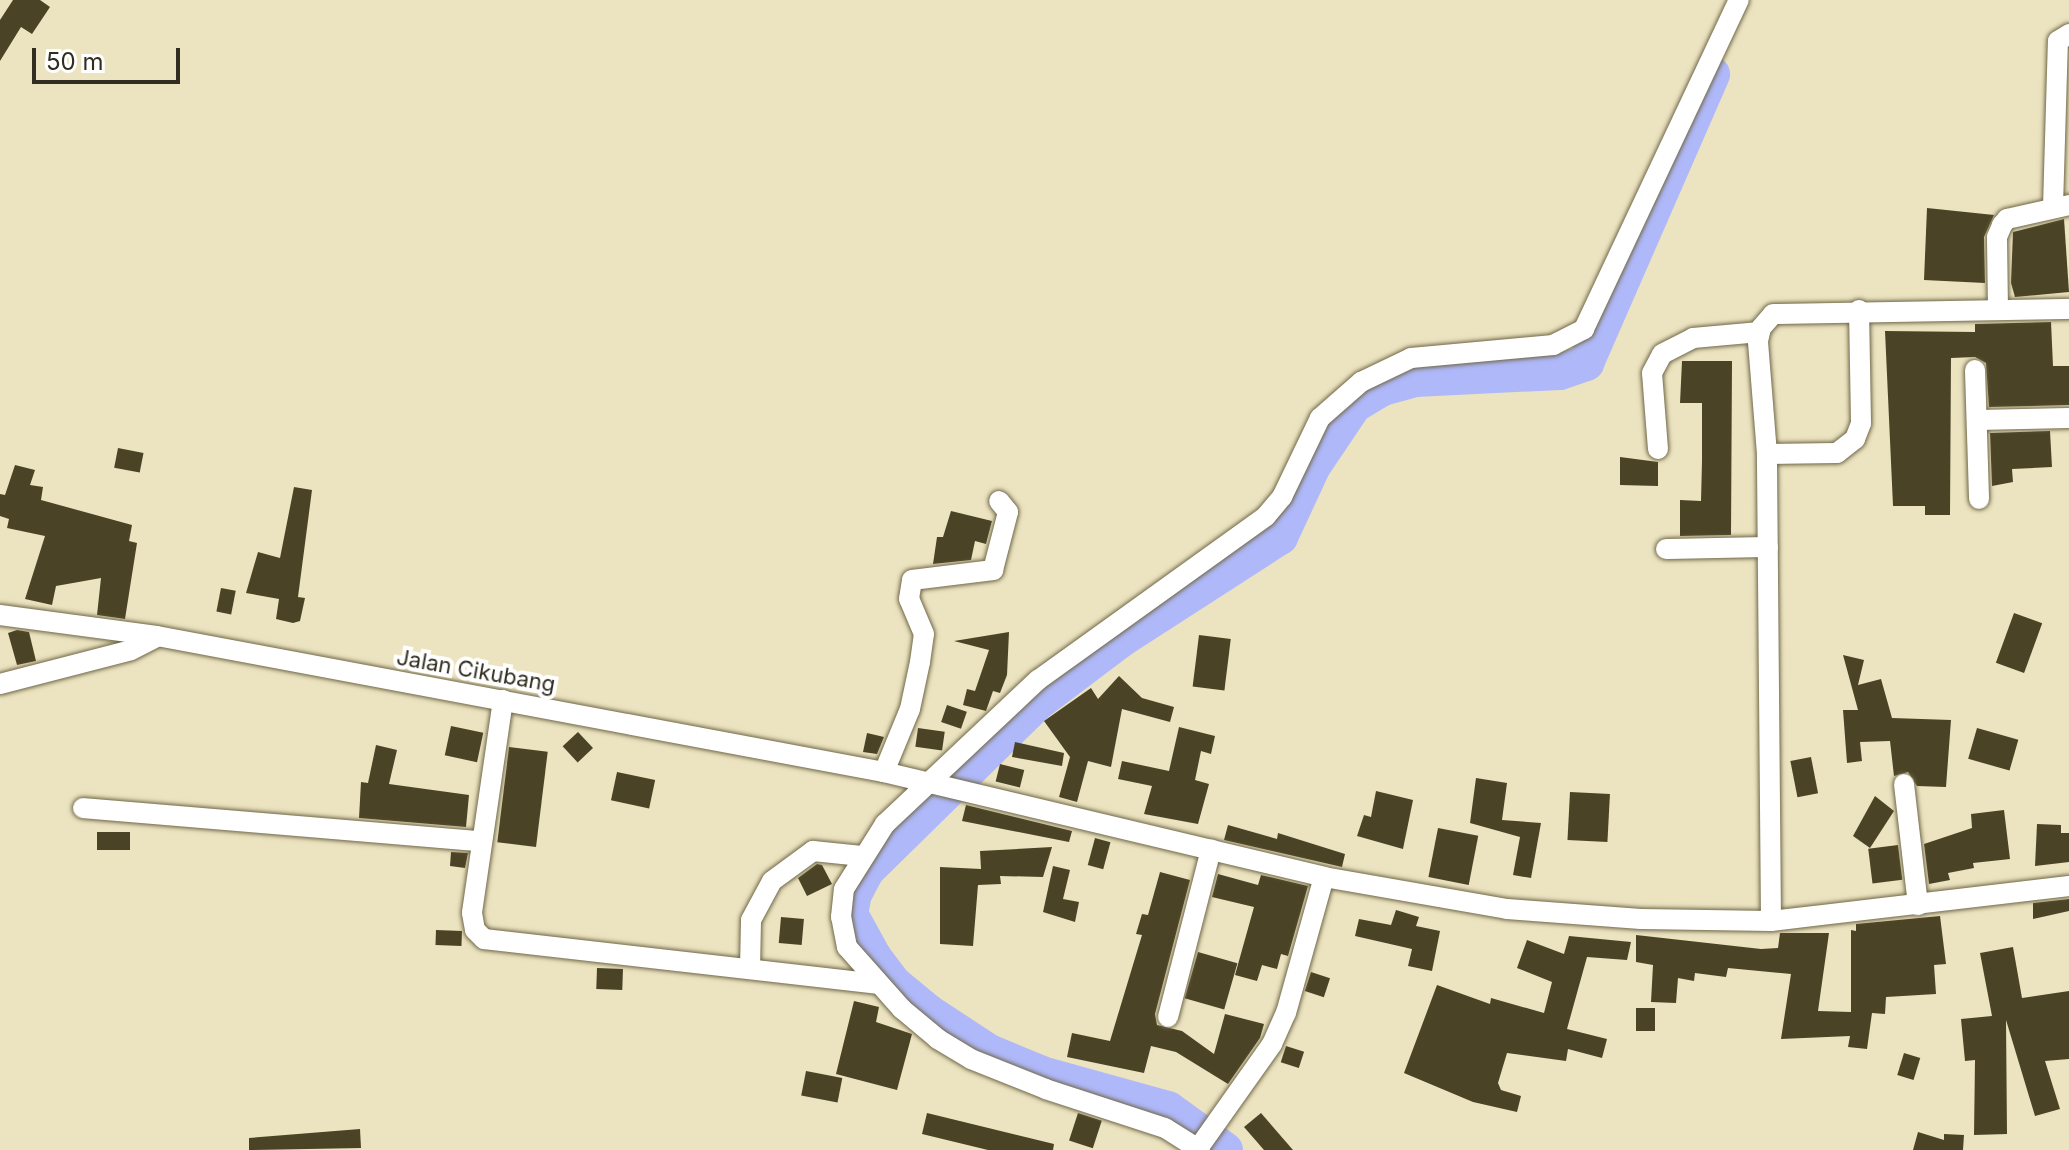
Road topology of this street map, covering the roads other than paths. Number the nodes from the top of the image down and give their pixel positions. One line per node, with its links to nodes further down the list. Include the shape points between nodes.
1 (1739, 0): 22 (street, via 1584,329 1553,345 1411,358 1361,382 1320,418 1282,497 1266,516 1038,680)
2 (2069, 34): 3 (street, via 2058,41)
3 (2061, 206): 6 (street, via 2002,225 1997,237)
4 (2069, 309): 6 (street)
5 (1859, 310): 6 (street); 7 (street, via 1773,314); 12 (street, via 1861,423 1855,439 1837,453)
6 (1998, 310)
7 (1760, 332): 11 (street, via 1693,338 1662,354 1652,373); 12 (street)
8 (1975, 370): 10 (street)
9 (2069, 418): 10 (street)
10 (1977, 420): 13 (street)
11 (1658, 449)
12 (1767, 454): 15 (street)
13 (1979, 499)
14 (999, 501): 21 (street, via 1008,512 993,570 912,580 909,599 924,634 920,662 906,721)
15 (1768, 547): 16 (street); 31 (street)
16 (1666, 549)
17 (0, 615): 18 (street, Jalan Cikubang)
18 (157, 636): 19 (street, via 131,650); 20 (street, Jalan Cikubang)
19 (0, 684)
20 (503, 700): 21 (street, Jalan Cikubang); 25 (street)
21 (884, 772): 22 (street, Jalan Cikubang)
22 (934, 783): 26 (street, Jalan Cikubang); 27 (street)
23 (1904, 784): 30 (street)
24 (83, 808): 25 (street)
25 (479, 841): 32 (street, via 472,913 475,930 484,939)
26 (1211, 849): 28 (street, Jalan Cikubang); 34 (street)
27 (862, 856): 32 (street, via 813,851 772,881 751,920); 33 (street, via 844,889 843,935)
28 (1324, 877): 31 (street, Jalan Cikubang, via 1507,909); 35 (street, via 1286,1013 1251,1080)
29 (2069, 886): 30 (street, Jalan Cikubang)
30 (1918, 905): 31 (street, Jalan Cikubang)
31 (1771, 921)
32 (750, 969): 33 (street)
33 (877, 984): 35 (street, via 919,1025 971,1059)
34 (1168, 1017)
35 (1203, 1142)

